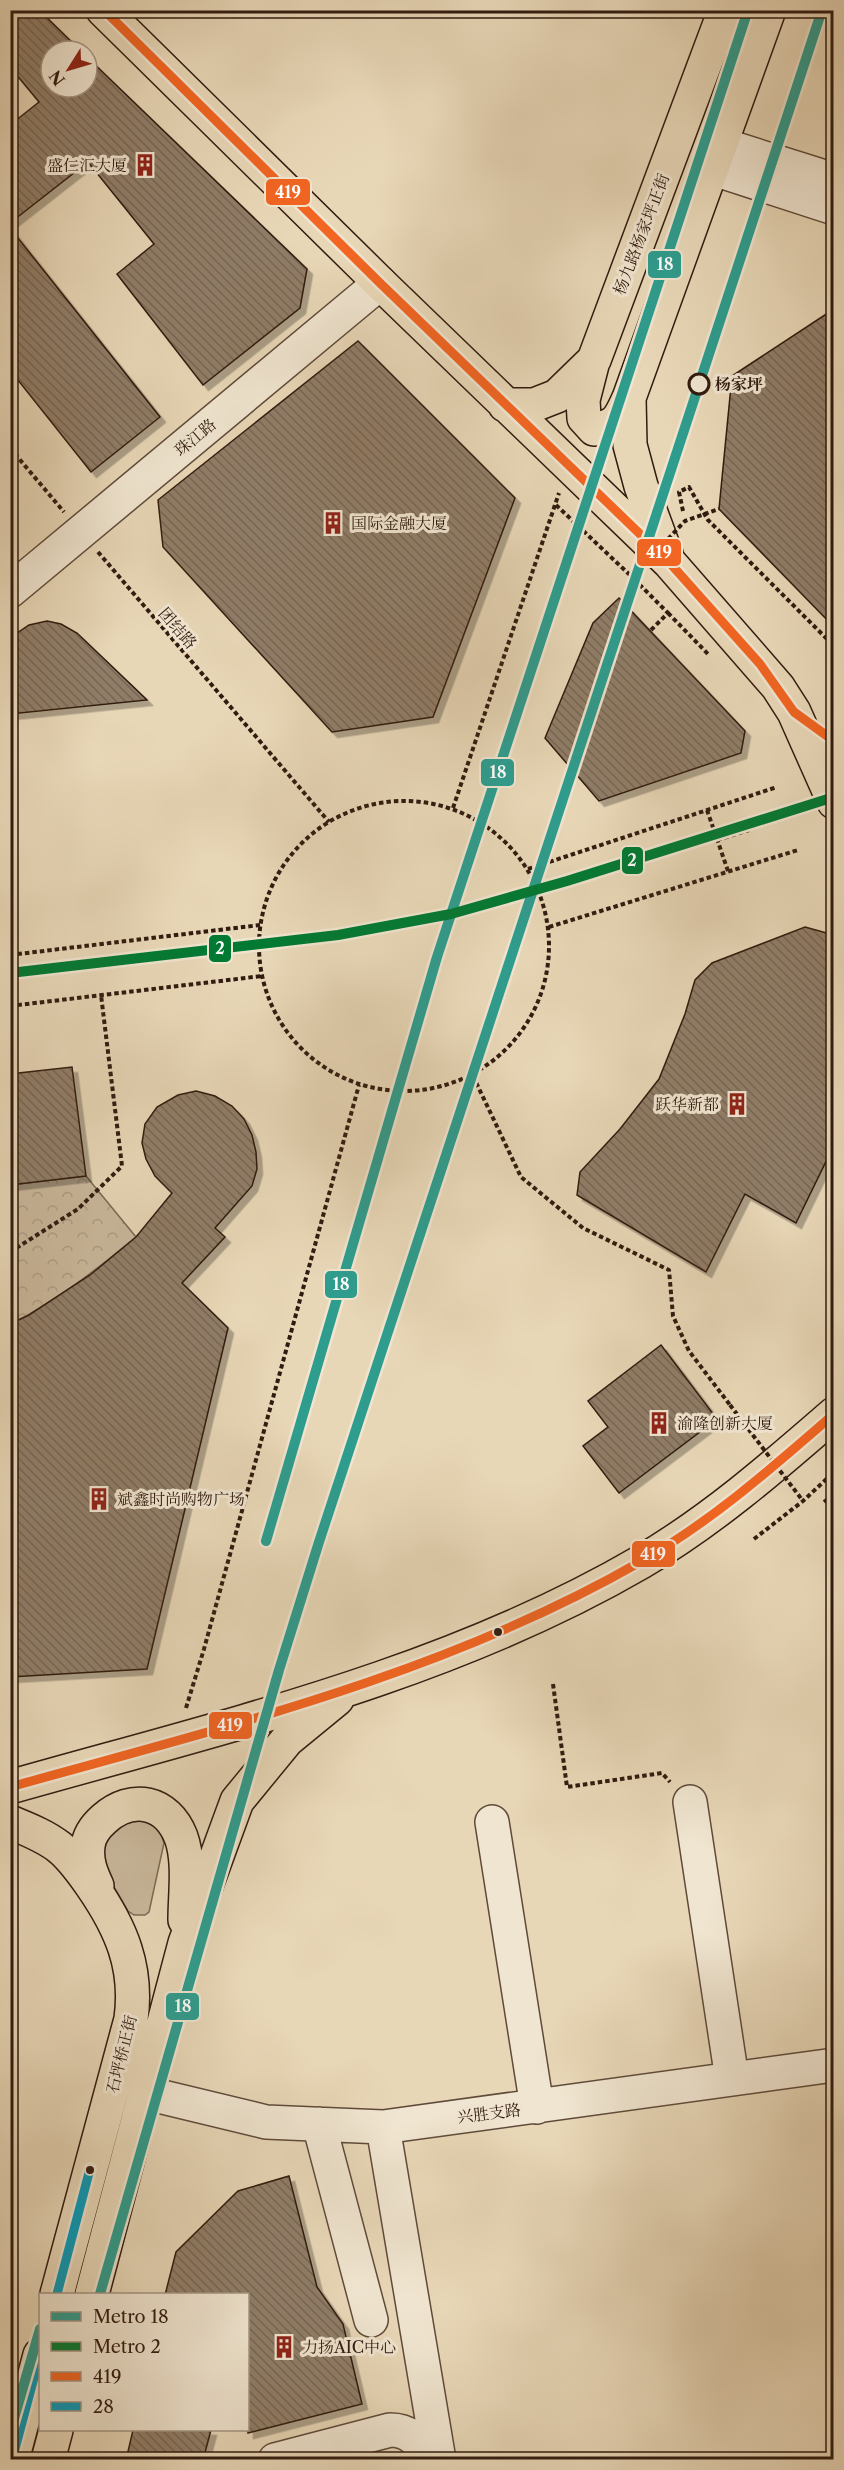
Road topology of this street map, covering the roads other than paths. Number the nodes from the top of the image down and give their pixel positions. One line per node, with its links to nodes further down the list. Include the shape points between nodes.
1 (103, 10): 7 (main road)
2 (724, 10): 8 (main road, 杨九路杨家坪正街)
3 (769, 10): 4 (main road)
4 (715, 156): 5 (street); 6 (street); 9 (main road)
5 (834, 180)
6 (834, 208)
7 (380, 283): 10 (main road); 12 (street, 珠江路)
8 (594, 360): 9 (main road, via 583,400 584,418 594,429 609,428 620,417); 10 (main road, 杨九路杨家坪正街, via 557,396 534,405)
9 (629, 398): 11 (main road, via 630,445)
10 (505, 405): 11 (main road)
11 (669, 562): 13 (main road, via 760,664)
12 (10, 591)
13 (794, 712): 14 (main road); 15 (main road)
14 (834, 741)
15 (834, 802)
16 (834, 1414): 17 (main road, via 707,1520 642,1562 498,1635)
17 (346, 1690): 18 (main road); 23 (main road, 石坪桥正街, via 287,1740 237,1801)
18 (10, 1787)
19 (690, 1802): 25 (street)
20 (10, 1822): 22 (main road, 石坪桥正街, via 60,1848)
21 (492, 1822): 27 (street)
22 (103, 1901): 23 (main road, via 89,1868 91,1834 120,1807 145,1804 158,1809 177,1828 185,1853); 30 (main road, 石坪桥正街, via 127,1953 134,1996)
23 (185, 1943): 26 (main road, 石坪桥正街)
24 (834, 2065): 25 (street, 兴胜支路)
25 (732, 2079): 27 (street, 兴胜支路)
26 (146, 2093): 28 (street, 兴胜支路, via 266,2122); 31 (main road, 石坪桥正街)
27 (537, 2107): 29 (street, 兴胜支路)
28 (319, 2124): 29 (street, 兴胜支路); 32 (street)
29 (383, 2127): 39 (street)
30 (58, 2293)
31 (93, 2293)
32 (370, 2320)
33 (39, 2359): 35 (main road)
34 (56, 2431): 36 (main road)
35 (12, 2460)
36 (48, 2460)
37 (275, 2460): 38 (street, via 390,2430 399,2430 416,2440)
38 (429, 2460)
39 (439, 2460)

